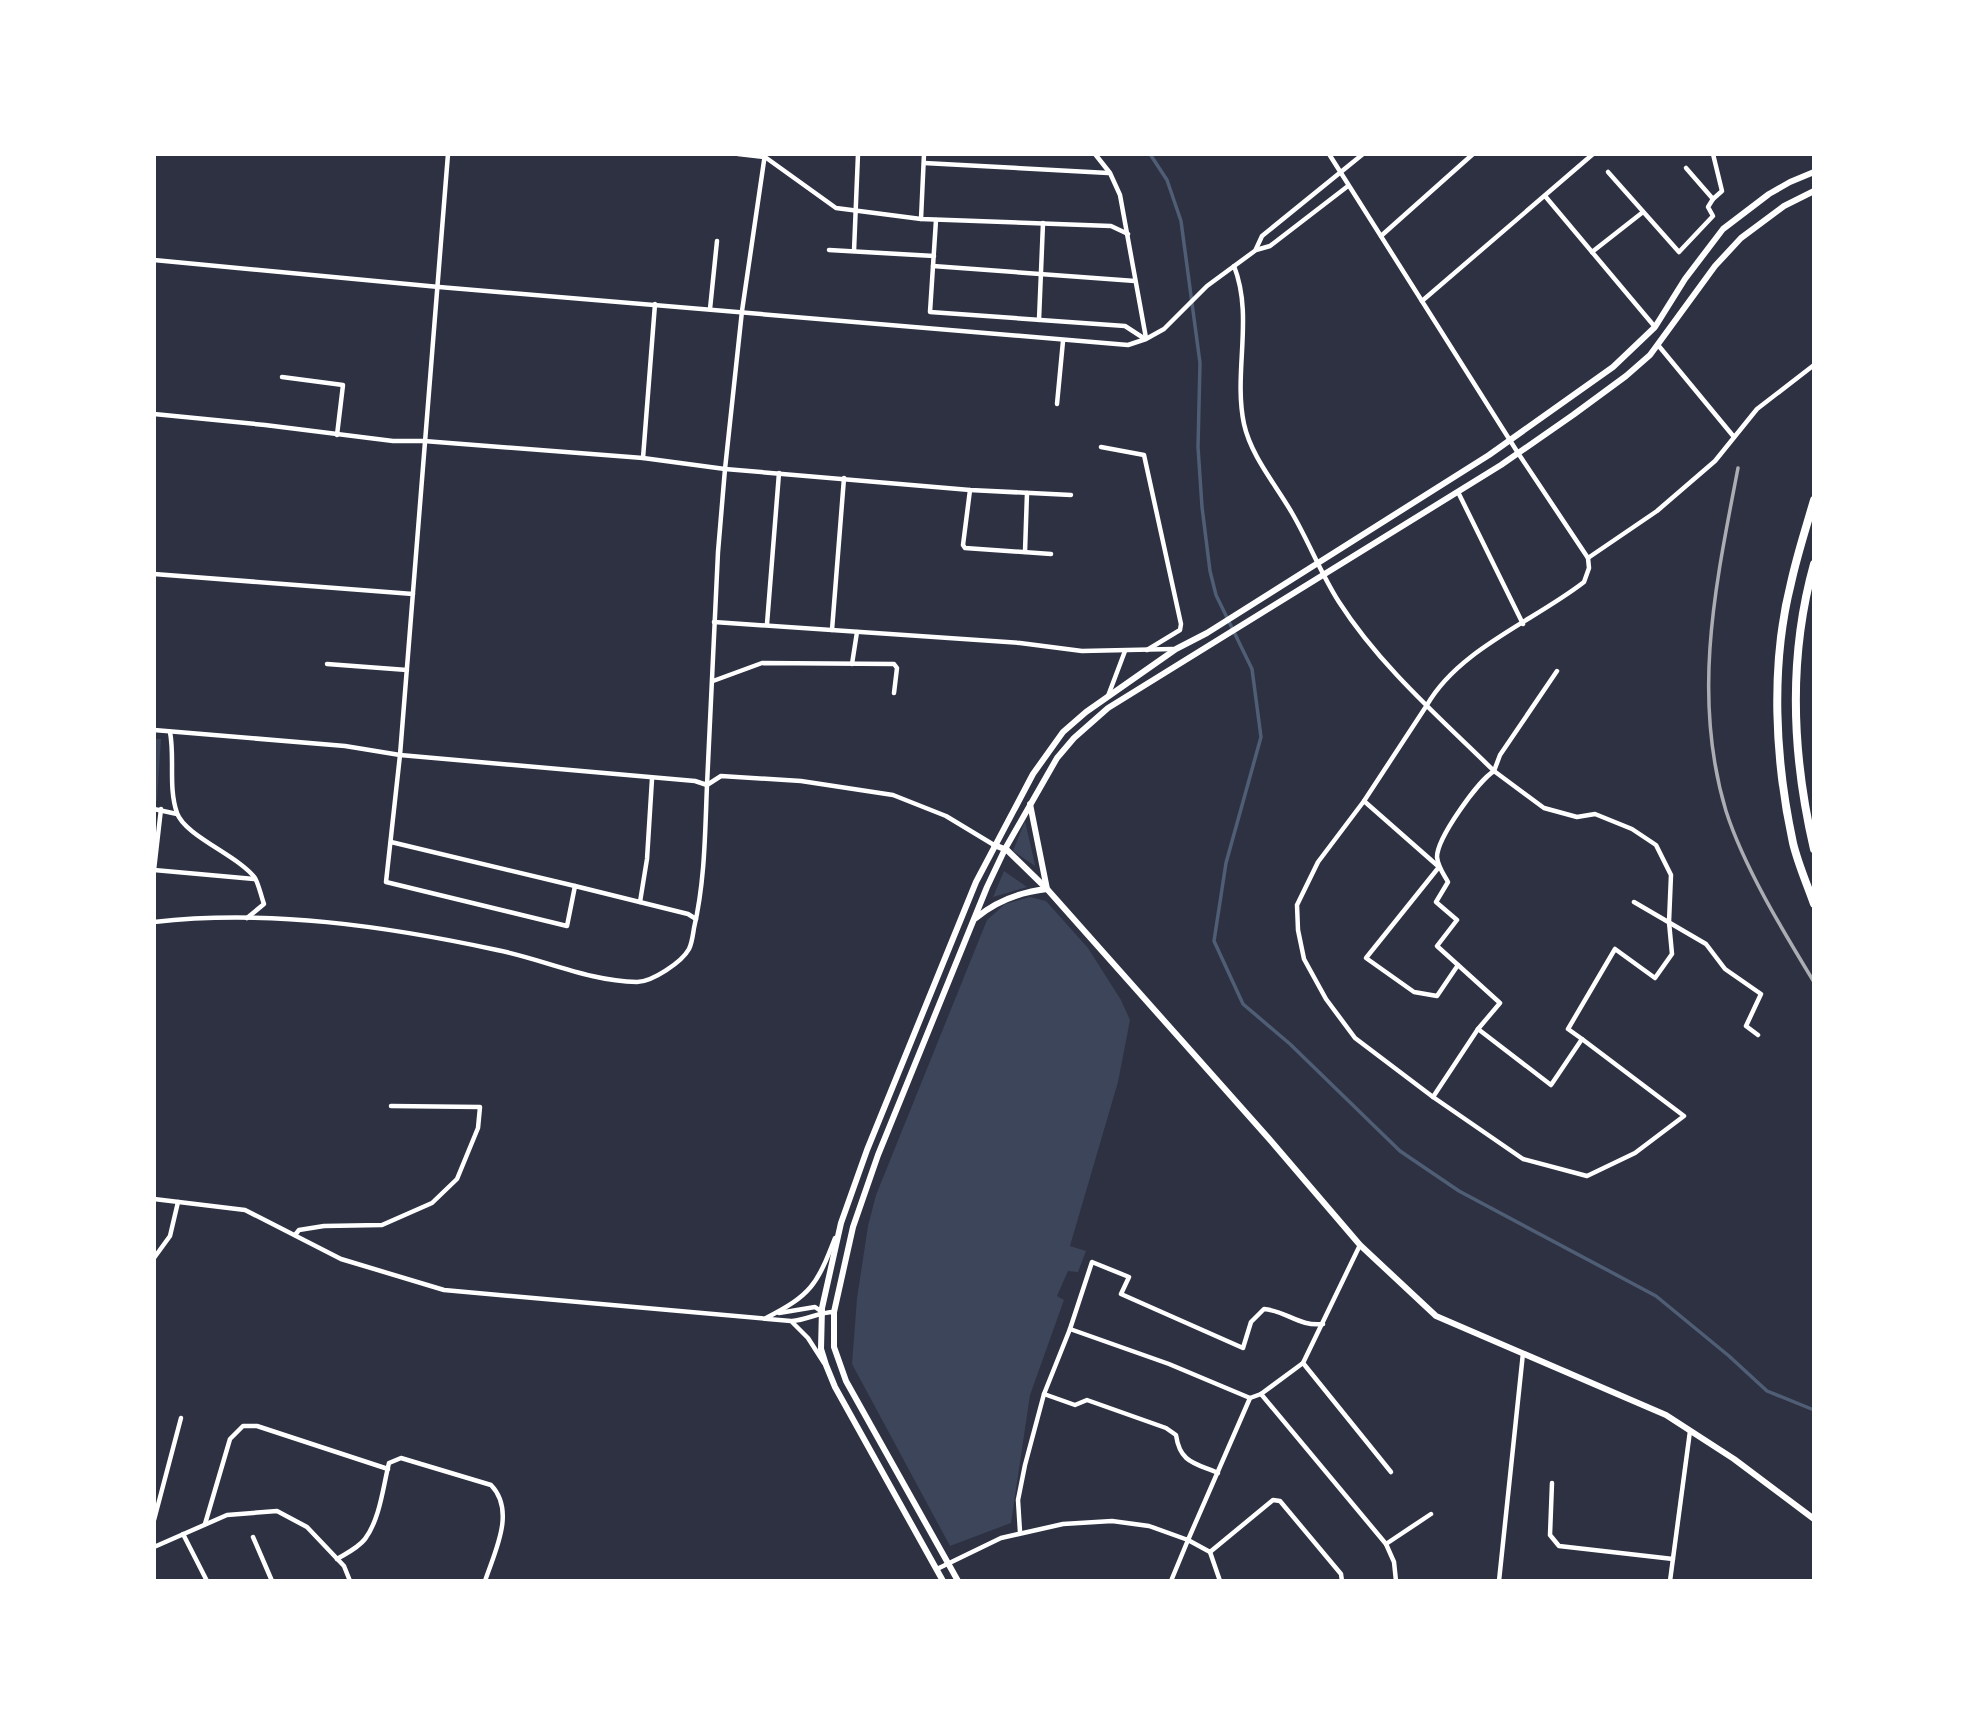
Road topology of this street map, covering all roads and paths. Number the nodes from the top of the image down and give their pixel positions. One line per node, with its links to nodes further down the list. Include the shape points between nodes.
1 (448, 154): 41 (street)
2 (738, 154): 11 (street)
3 (858, 154): 22 (street)
4 (925, 154): 12 (street)
5 (1095, 154): 16 (street)
6 (1329, 154): 17 (street)
7 (1363, 154): 17 (street)
8 (1474, 154): 28 (street)
9 (1593, 154): 20 (street)
10 (1713, 154): 21 (street, via 1722,191)
11 (765, 155): 22 (street, via 836,208); 46 (street)
12 (924, 163): 16 (street); 24 (street)
13 (1686, 168): 21 (street)
14 (1608, 172): 23 (street)
15 (1814, 172): 39 (main road, via 1769,194 1723,229)
16 (1110, 173): 27 (street)
17 (1341, 173): 18 (street); 31 (street, via 1262,236)
18 (1348, 186): 28 (street); 31 (street, via 1270,246)
19 (1814, 191): 42 (main road, via 1784,206 1741,238)
20 (1545, 196): 33 (street); 43 (street)
21 (1713, 199): 23 (street, via 1708,207 1713,216 1679,252)
22 (856, 211): 24 (street); 32 (street)
23 (1643, 212): 33 (street)
24 (921, 219): 25 (street)
25 (936, 220): 26 (street); 34 (street)
26 (1043, 223): 27 (street, via 1111,226); 38 (street)
27 (1128, 234): 40 (street)
28 (1381, 236): 43 (street)
29 (717, 241): 45 (street)
30 (829, 250): 32 (street)
31 (1256, 250): 37 (street)
32 (854, 251): 34 (street)
33 (1592, 252): 48 (street)
34 (934, 256): 36 (street)
35 (154, 260): 41 (street)
36 (933, 266): 38 (street); 47 (street, via 930,312)
37 (1234, 266): 49 (street, via 1164,329); 74 (street, via 1244,310 1245,425)
38 (1041, 274): 40 (street); 47 (street)
39 (1685, 279): 42 (main road); 48 (main road)
40 (1135, 281): 49 (street)
41 (439, 287): 44 (street); 59 (street)
42 (1700, 287): 51 (main road)
43 (1422, 301): 58 (street)
44 (655, 304): 45 (street); 62 (street)
45 (710, 309): 46 (street)
46 (741, 311): 50 (street); 63 (street)
47 (1039, 320): 49 (street, via 1125,326)
48 (1655, 327): 58 (main road, via 1613,367)
49 (1146, 339): 50 (street, via 1128,345)
50 (1063, 341): 54 (street)
51 (1658, 345): 57 (street); 61 (main road, via 1626,376)
52 (1814, 365): 57 (street, via 1770,397)
53 (282, 377): 56 (street, via 343,385)
54 (1057, 404)
55 (154, 414): 56 (street)
56 (337, 435): 59 (street)
57 (1734, 437): 73 (street, via 1715,461 1657,511)
58 (1510, 440): 61 (street); 74 (main road)
59 (424, 441): 62 (street); 78 (street)
60 (1101, 447): 85 (street, via 1142,453 1147,468 1181,628)
61 (1518, 453): 67 (main road); 73 (street)
62 (643, 458): 63 (street)
63 (725, 469): 64 (street); 79 (street)
64 (779, 473): 65 (street); 80 (street)
65 (844, 478): 66 (street); 82 (street)
66 (970, 490): 68 (street); 71 (street, via 965,548)
67 (1458, 492): 77 (main road); 81 (street)
68 (1027, 493): 69 (street); 71 (street)
69 (1071, 495)
70 (1814, 500): 117 (highway, via 1790,585 1779,655 1778,724 1794,846)
71 (1024, 552): 72 (street)
72 (1051, 554)
73 (1588, 558): 81 (street, via 1584,582)
74 (1317, 563): 77 (street); 84 (main road)
75 (1814, 564): 109 (highway, via 1797,653 1796,707 1799,773)
76 (154, 574): 78 (street)
77 (1324, 575): 94 (street, via 1372,647); 102 (main road, via 1088,725 1057,758)
78 (413, 594): 89 (street)
79 (714, 622): 80 (street); 91 (street)
80 (767, 624): 82 (street)
81 (1522, 624): 94 (street, via 1471,657)
82 (832, 630): 83 (street)
83 (856, 632): 86 (street); 88 (street)
84 (1176, 649): 85 (street); 93 (main road)
85 (1147, 650): 86 (street)
86 (1125, 651): 93 (street)
87 (327, 664): 89 (street)
88 (852, 664): 91 (street, via 762,663); 92 (street, via 896,665)
89 (407, 670): 97 (street)
90 (1557, 671): 98 (street)
91 (713, 681): 100 (street)
92 (894, 693)
93 (1108, 696): 107 (main road, via 1050,748)
94 (1427, 705): 98 (street); 101 (street)
95 (154, 730): 96 (street)
96 (170, 732): 97 (street); 105 (street)
97 (400, 755): 99 (street); 106 (street)
98 (1493, 771): 110 (street, via 1461,807 1437,853); 122 (street, via 1544,808 1577,817 1595,814 1656,845 1671,875)
99 (652, 779): 100 (street); 115 (street)
100 (707, 785): 107 (street, via 722,776 801,781 893,795 946,816); 119 (street, via 705,853)
101 (1364, 801): 110 (street); 127 (street, via 1318,862 1297,905 1304,959 1355,1038)
102 (1030, 802): 108 (main road); 114 (main road)
103 (154, 809): 104 (street)
104 (161, 809): 105 (street); 111 (street)
105 (177, 814): 112 (street)
106 (391, 842): 113 (street); 113 (street, via 386,882 567,926)
107 (995, 845): 108 (main road); 131 (main road, via 976,882)
108 (1005, 849): 114 (main road); 120 (main road)
109 (1814, 849)
110 (1438, 867): 123 (street, via 1448,882 1436,902 1457,920 1437,946); 123 (street, via 1366,958 1414,992 1437,996)
111 (154, 870): 112 (street)
112 (255, 879): 118 (street, via 264,904)
113 (575, 886): 115 (street)
114 (1047, 889): 120 (main road, via 989,907); 133 (main road)
115 (640, 902): 119 (street)
116 (1634, 902): 122 (street)
117 (1814, 904)
118 (247, 919): 119 (street, via 322,921 425,934 513,953 565,970 641,982 670,968 690,949); 121 (street)
119 (696, 919)
120 (974, 920): 136 (main road, via 874,1167 853,1227)
121 (154, 922)
122 (1669, 922): 125 (street, via 1706,944 1725,969 1761,993 1746,1026); 126 (street, via 1672,954 1655,978 1615,949 1568,1029)
123 (1458, 965): 124 (street, via 1500,1003)
124 (1478, 1029): 126 (street, via 1551,1085); 127 (street)
125 (1758, 1035)
126 (1582, 1039): 127 (street, via 1684,1116 1635,1153 1587,1177 1523,1159)
127 (1433, 1097)
128 (391, 1106): 132 (street, via 480,1107 478,1128 457,1179 432,1203 382,1225 324,1226 299,1230)
129 (154, 1199): 130 (street)
130 (178, 1202): 132 (street, via 246,1210); 134 (street, via 170,1236)
131 (841, 1223): 135 (main road); 137 (street, via 810,1291)
132 (295, 1235): 137 (street, via 341,1259 444,1290)
133 (1360, 1245): 139 (street); 141 (main road, via 1436,1316)
134 (154, 1258)
135 (822, 1312): 136 (street); 137 (street, via 815,1307 798,1308); 138 (street); 143 (main road, via 821,1349)
136 (834, 1312): 166 (main road, via 834,1347 846,1381)
137 (765, 1318): 138 (street)
138 (791, 1321): 143 (street)
139 (1324, 1324): 140 (street, via 1309,1326 1264,1309 1251,1322 1243,1348 1121,1294 1129,1277 1092,1262); 142 (street)
140 (1070, 1329): 144 (street); 146 (street)
141 (1523, 1353): 148 (main road, via 1666,1415); 178 (street)
142 (1303, 1363): 145 (street); 150 (street)
143 (828, 1370): 167 (main road)
144 (1044, 1394): 151 (street, via 1075,1405 1087,1400 1166,1428 1176,1435 1185,1459); 157 (street, via 1018,1500)
145 (1261, 1394): 146 (street); 161 (street)
146 (1250, 1398): 151 (street)
147 (181, 1418): 155 (street)
148 (1690, 1430): 154 (main road); 165 (street)
149 (388, 1469): 156 (street, via 257,1426 243,1426 230,1439); 164 (street, via 366,1538); 171 (street, via 389,1463 401,1458 491,1485 501,1495 504,1514)
150 (1391, 1472)
151 (1218, 1473): 160 (street)
152 (1552, 1483): 165 (street, via 1550,1535 1559,1546)
153 (1431, 1514): 161 (street)
154 (1814, 1519)
155 (154, 1520)
156 (205, 1524): 158 (street); 164 (street, via 227,1515 277,1511 307,1527)
157 (1020, 1532): 160 (street, via 1112,1521 1149,1526); 166 (street)
158 (183, 1534): 162 (street); 168 (street)
159 (253, 1537): 169 (street)
160 (1188, 1540): 163 (street); 174 (street)
161 (1386, 1544): 177 (street)
162 (154, 1547)
163 (1210, 1552): 175 (street); 176 (street, via 1273,1500 1280,1502 1341,1574)
164 (337, 1559): 170 (street)
165 (1673, 1559): 179 (street)
166 (948, 1563): 167 (street); 173 (main road)
167 (937, 1569): 172 (main road)
168 (207, 1581)
169 (272, 1581)
170 (350, 1581)
171 (485, 1581)
172 (943, 1581)
173 (958, 1581)
174 (1171, 1581)
175 (1220, 1581)
176 (1342, 1581)
177 (1396, 1581)
178 (1499, 1581)
179 (1670, 1581)

